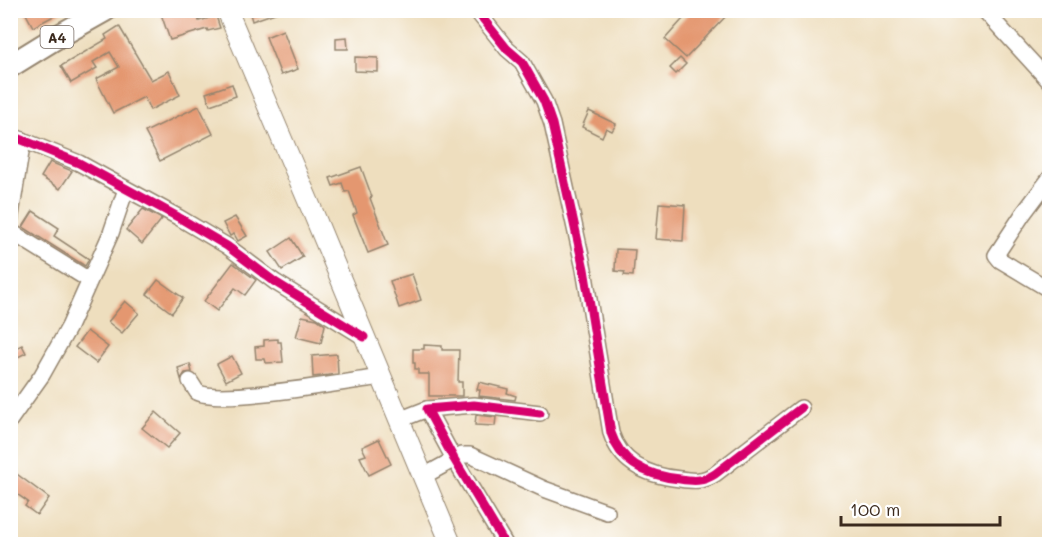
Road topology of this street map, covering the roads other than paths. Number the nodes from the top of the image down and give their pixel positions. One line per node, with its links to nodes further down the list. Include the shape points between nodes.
1 (73, 10): 6 (highway, A4)
2 (105, 10): 7 (highway, A4)
3 (227, 10): 16 (main road)
4 (476, 10): 19 (street, via 522,62 552,124 584,269 611,433 619,451 640,470 676,479 703,480)
5 (984, 10): 8 (street)
6 (10, 52)
7 (10, 66)
8 (1050, 82)
9 (16, 137): 11 (street); 12 (street)
10 (1050, 178): 15 (street, via 996,255)
11 (126, 189): 14 (street); 16 (street, via 227,246 275,282)
12 (10, 221)
13 (10, 231): 14 (street)
14 (89, 280): 22 (street, via 42,375)
15 (1050, 290)
16 (364, 338): 17 (main road)
17 (381, 377): 18 (street, via 213,397 197,393); 23 (main road)
18 (190, 381)
19 (801, 408)
20 (427, 409): 21 (street, via 474,405); 23 (street); 24 (street)
21 (540, 413)
22 (10, 420)
23 (399, 420): 25 (main road)
24 (454, 459): 25 (street); 26 (street, via 474,456 544,489); 28 (street)
25 (422, 477): 27 (main road)
26 (607, 512)
27 (451, 544)
28 (505, 544)

